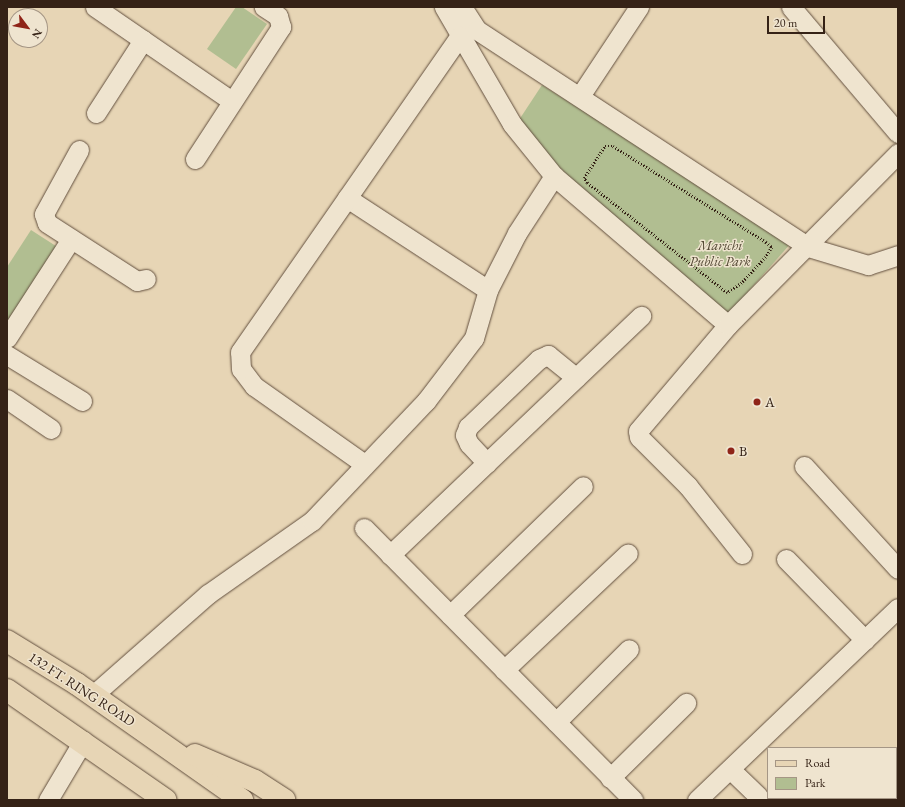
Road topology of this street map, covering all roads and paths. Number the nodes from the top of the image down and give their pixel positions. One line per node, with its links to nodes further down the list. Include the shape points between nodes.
1 (95, 7): 8 (street)
2 (264, 7): 10 (street, via 278,16 281,27)
3 (444, 7): 7 (street)
4 (462, 7): 9 (street, via 477,30)
5 (639, 7): 9 (street)
6 (792, 7): 12 (street)
7 (460, 36): 16 (street, via 512,124); 18 (street)
8 (143, 40): 10 (street); 11 (street)
9 (580, 96): 20 (street)
10 (232, 101): 15 (street)
11 (96, 113)
12 (898, 133)
13 (79, 150): 19 (street, via 44,214 47,223)
14 (898, 153): 20 (street)
15 (195, 159)
16 (554, 176): 23 (street, via 516,233); 25 (street)
17 (676, 184): 17 (path, via 772,247 742,283 727,293 584,178 605,146 613,146)
18 (347, 198): 23 (street); 32 (street, via 240,352 241,369 254,386)
19 (71, 239): 22 (street, via 137,281); 26 (street)
20 (808, 247): 21 (street, via 868,265); 25 (street)
21 (898, 255)
22 (146, 279)
23 (488, 290): 32 (street, via 474,338 426,401)
24 (641, 316): 28 (street)
25 (728, 325): 38 (street, via 688,384 638,431 639,437 693,482)
26 (7, 338)
27 (7, 355): 30 (street)
28 (576, 378): 33 (street); 33 (street, via 548,355 539,359 468,427 465,435 469,444)
29 (7, 399): 31 (street)
30 (82, 401)
31 (51, 429)
32 (363, 463): 49 (street, via 312,521 208,594)
33 (487, 463): 39 (street)
34 (804, 466): 41 (street)
35 (583, 486): 43 (street)
36 (364, 528): 39 (street)
37 (628, 553): 47 (street)
38 (742, 554)
39 (390, 555): 43 (street)
40 (786, 559): 44 (street)
41 (898, 569)
42 (898, 608): 44 (street)
43 (450, 615): 47 (street)
44 (865, 640): 54 (street)
45 (7, 641): 49 (main road, 132 FT. RING ROAD)
46 (629, 648): 51 (street)
47 (504, 670): 51 (street)
48 (7, 690): 53 (main road)
49 (93, 695): 52 (main road, 132 FT. RING ROAD)
50 (686, 703): 56 (street)
51 (556, 722): 56 (street)
52 (157, 739): 58 (main road); 62 (main road, via 255,781)
53 (83, 741): 55 (main road); 59 (street)
54 (730, 769): 57 (street); 64 (street)
55 (126, 771): 60 (main road); 61 (main road)
56 (610, 778): 63 (street)
57 (758, 796)
58 (241, 799)
59 (48, 800)
60 (152, 800)
61 (165, 800)
62 (284, 800)
63 (633, 800)
64 (698, 800)

